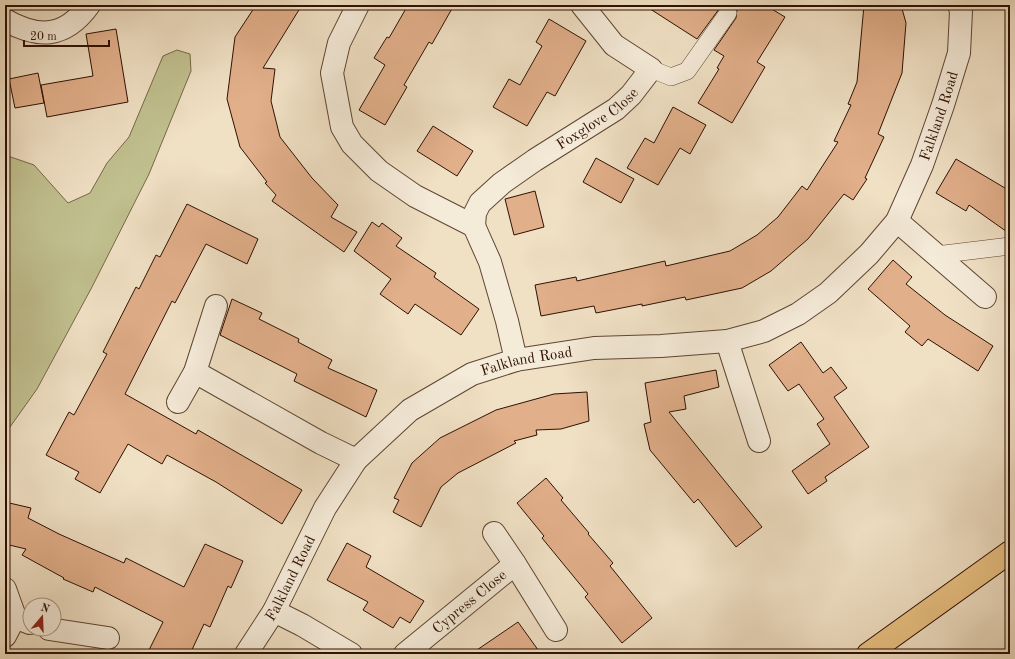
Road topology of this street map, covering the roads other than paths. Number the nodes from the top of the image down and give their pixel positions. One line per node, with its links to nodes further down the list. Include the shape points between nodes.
1 (89, 5): 6 (street, via 76,21 60,31 41,33)
2 (358, 5): 9 (street, via 339,43 332,73 342,127 352,144 379,171 415,196)
3 (582, 5): 7 (street, Foxglove Close, via 614,45)
4 (965, 7): 8 (street, Falkland Road, via 959,52 944,105 922,165)
5 (728, 13): 7 (lane, via 687,72 671,78)
6 (6, 23)
7 (651, 69): 9 (street, Foxglove Close, via 631,95 616,109 535,160 480,202 475,213)
8 (897, 221): 11 (street); 14 (street, Falkland Road, via 869,254 828,293 798,314 764,331)
9 (474, 226): 15 (street, via 490,262)
10 (1010, 246): 11 (lane)
11 (936, 255): 12 (street)
12 (985, 297)
13 (216, 306): 16 (street)
14 (727, 341): 15 (street, Falkland Road, via 594,348); 18 (street)
15 (516, 360): 19 (street, Falkland Road, via 472,374 410,410)
16 (195, 372): 17 (street); 19 (street)
17 (178, 402)
18 (759, 441)
19 (356, 460): 24 (street, Falkland Road, via 325,508)
20 (494, 533): 22 (street, Cypress Close)
21 (1010, 552): 32 (highway)
22 (515, 564): 26 (street, Cypress Close); 31 (street, Cypress Close)
23 (5, 589): 25 (street)
24 (274, 610): 29 (street, Falkland Road); 30 (street)
25 (17, 625)
26 (556, 630)
27 (62, 631): 28 (street)
28 (108, 638)
29 (246, 654)
30 (350, 654)
31 (405, 654)
32 (868, 654)

